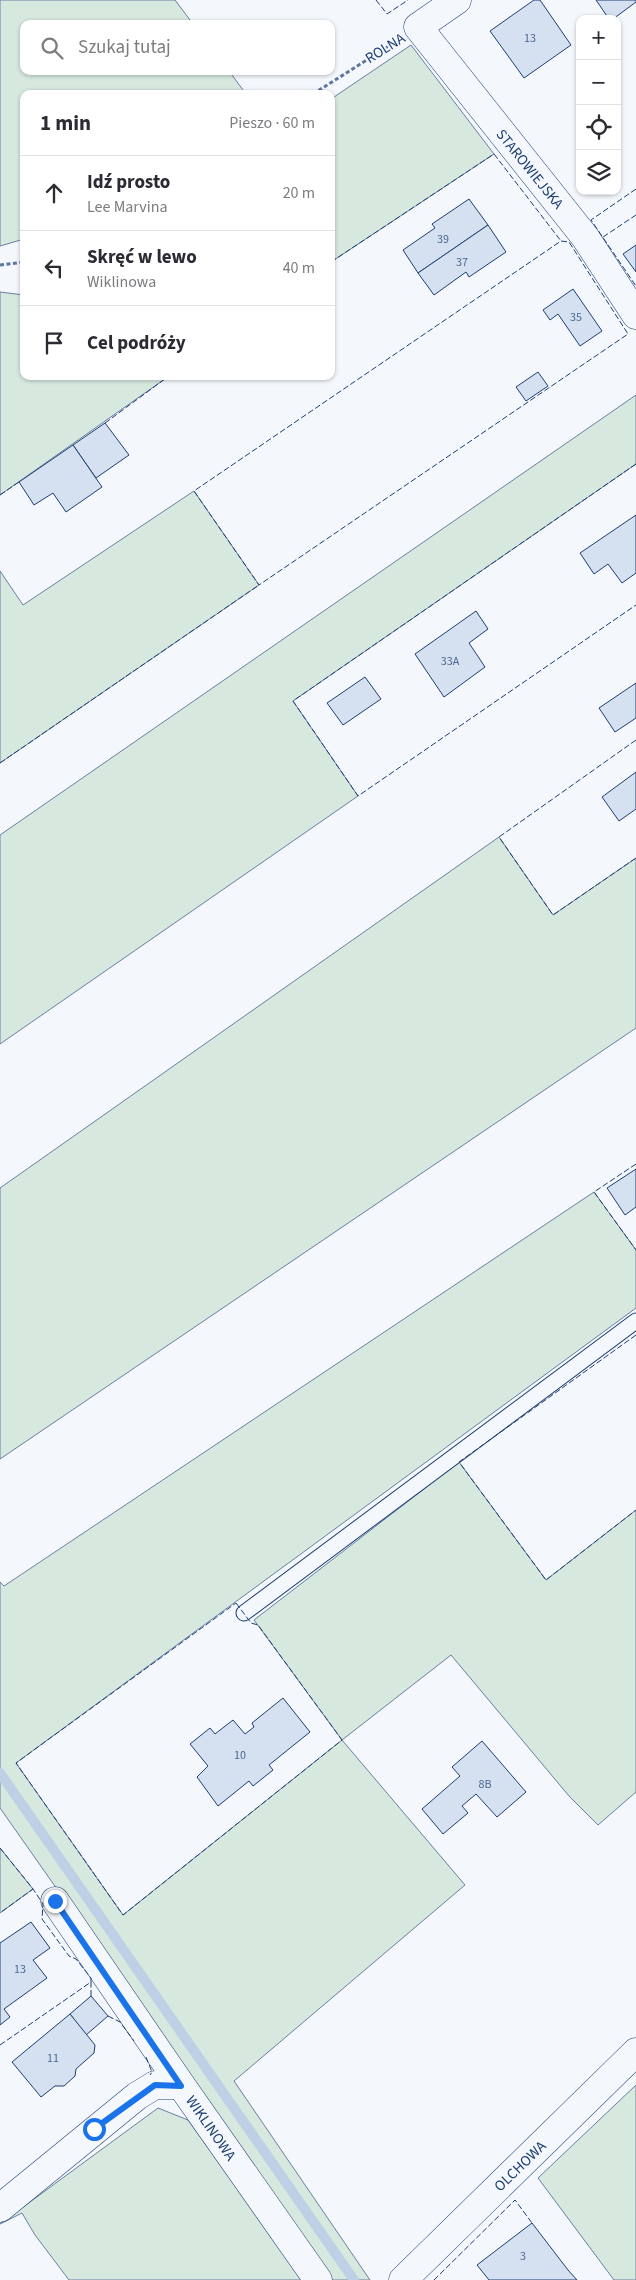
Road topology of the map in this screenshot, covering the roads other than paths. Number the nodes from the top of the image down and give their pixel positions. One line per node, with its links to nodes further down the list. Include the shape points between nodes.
1 (457, 0): 2 (street, ROLNA)
2 (418, 27): 3 (street, STAROWIEJSKA, via 585,237)
3 (636, 315)
4 (636, 1321): 5 (lane)
5 (244, 1614)
6 (55, 1901): 8 (street, WIKLINOWA)
7 (636, 2052): 11 (street, OLCHOWA)
8 (181, 2086): 9 (street, via 155,2085 137,2096); 10 (street, WIKLINOWA)
9 (0, 2208)
10 (318, 2280)
11 (404, 2280)

